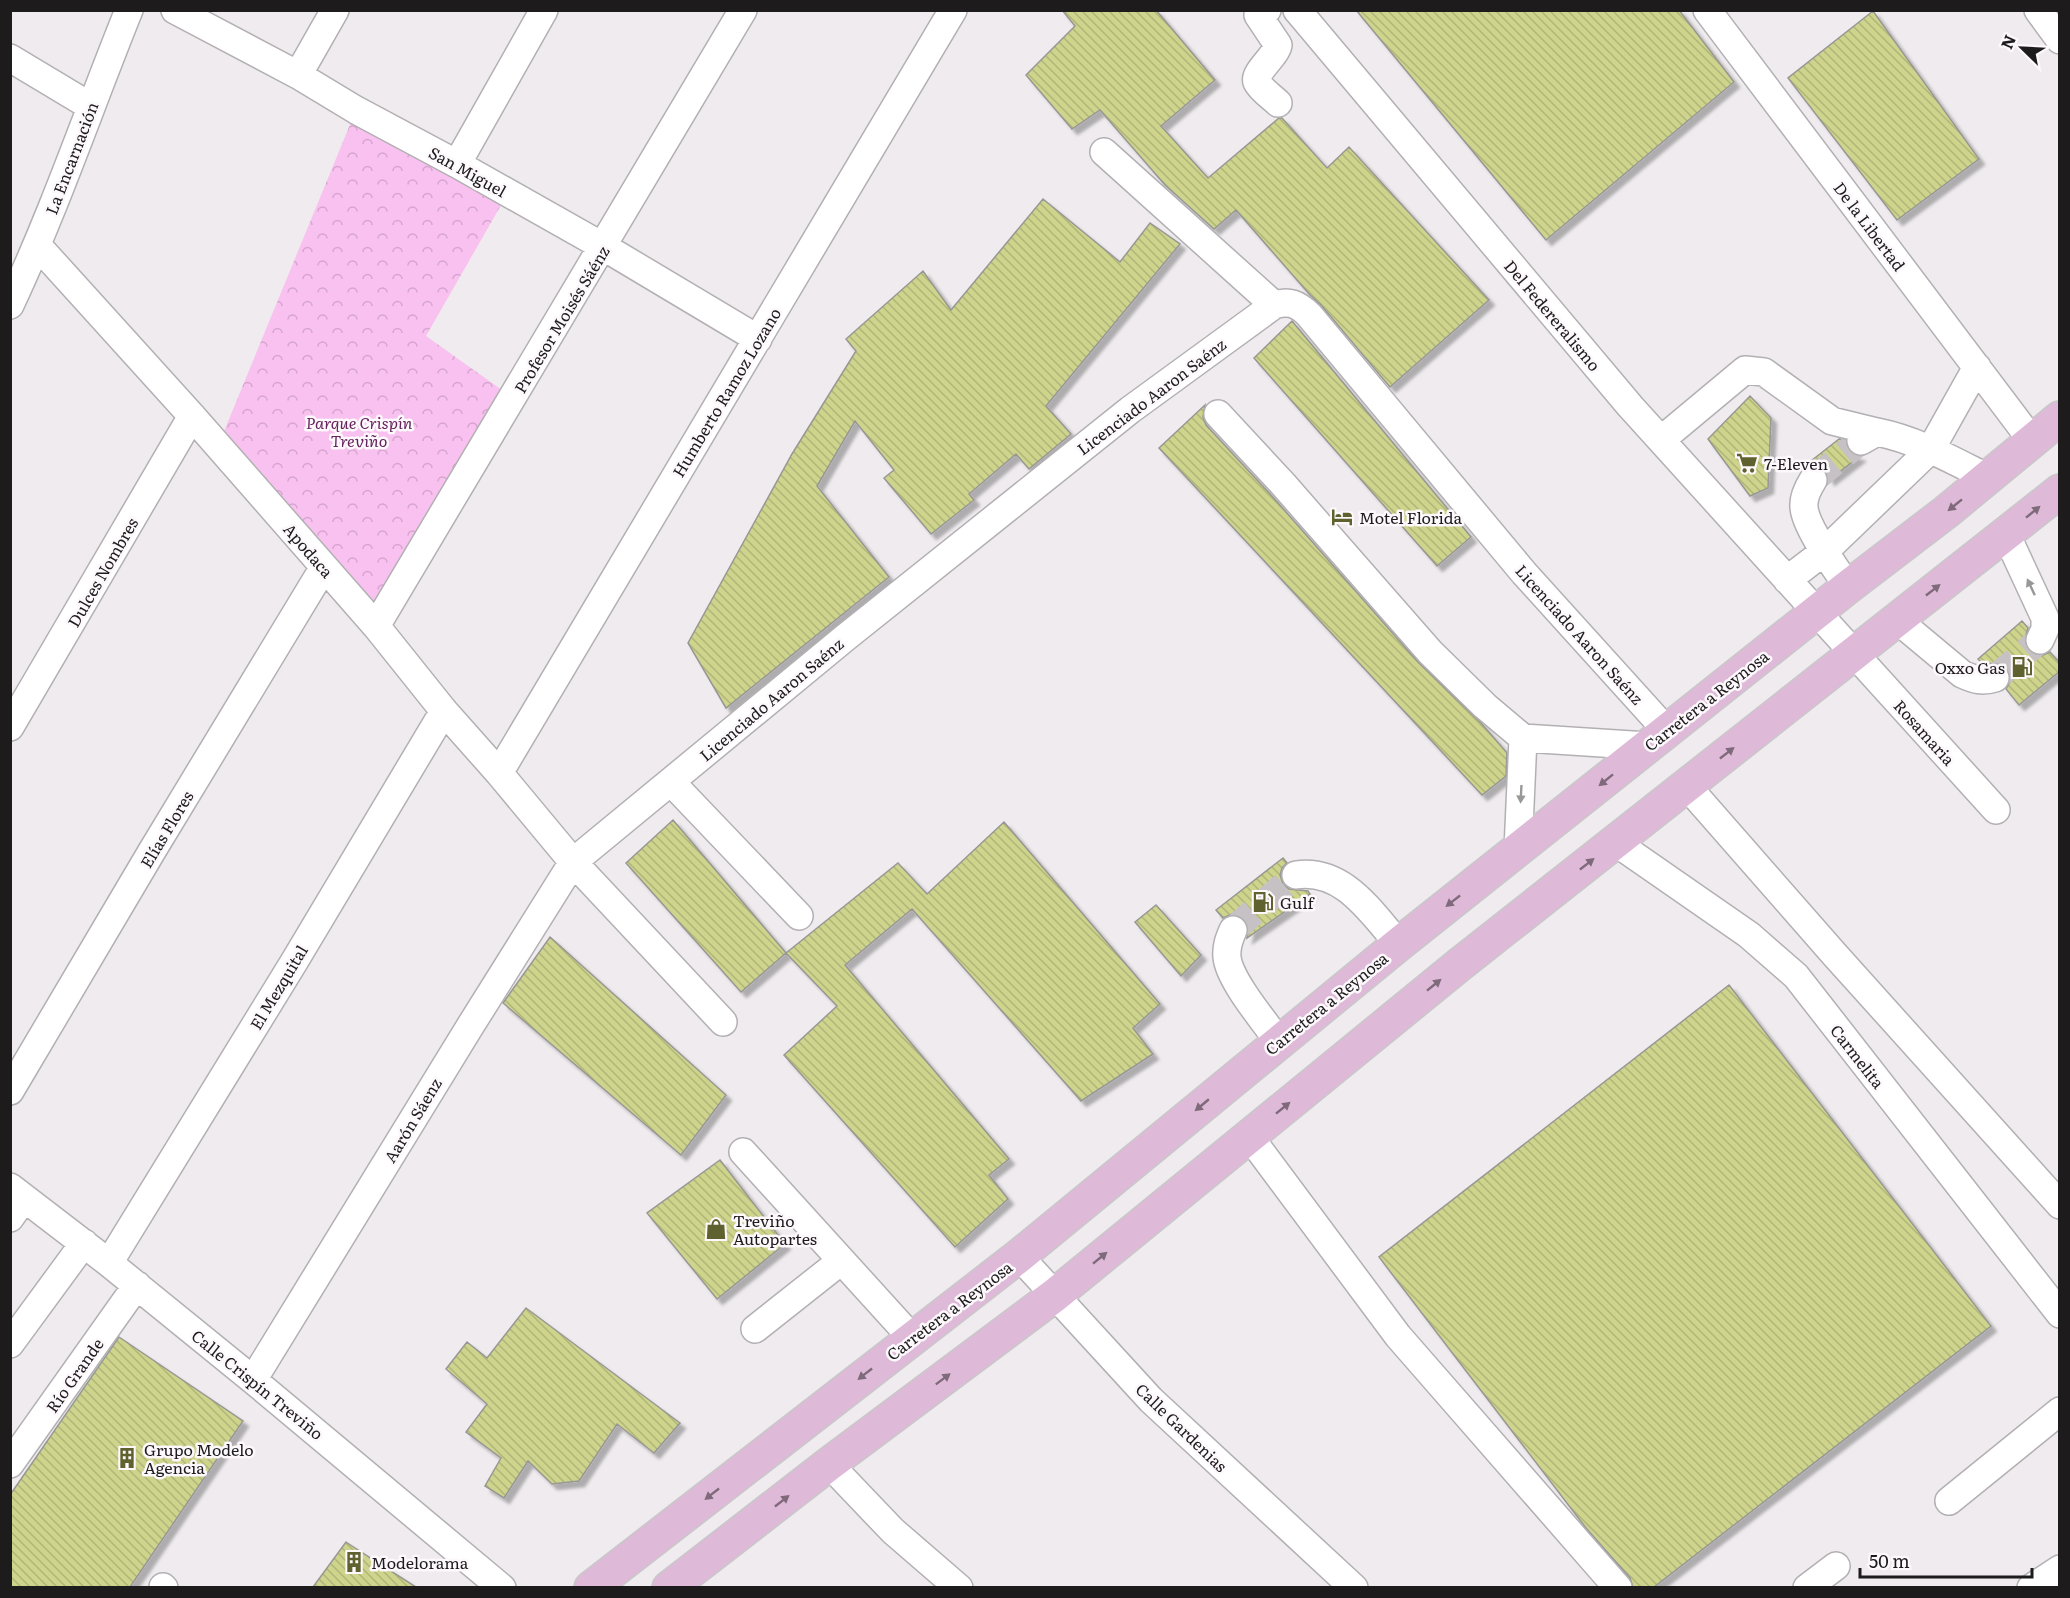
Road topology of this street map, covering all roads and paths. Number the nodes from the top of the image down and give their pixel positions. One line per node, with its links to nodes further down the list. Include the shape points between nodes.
1 (129, 10): 15 (street, La Encarnación)
2 (175, 10): 13 (street, San Miguel)
3 (335, 10): 13 (street)
4 (544, 10): 17 (street)
5 (743, 10): 19 (street, Profesor Moisés Sáénz)
6 (953, 10): 22 (street, Humberto Ramoz Lozano)
7 (1297, 10): 27 (street, Del Federeralismo)
8 (1707, 10): 23 (street, De la Libertad)
9 (2038, 10): 11 (street)
10 (1260, 12): 14 (street, via 1278,45 1258,73 1257,82)
11 (2060, 40)
12 (10, 58): 15 (street)
13 (298, 75): 17 (street, San Miguel)
14 (1278, 104)
15 (90, 106): 18 (street, La Encarnación)
16 (1104, 152): 21 (street)
17 (457, 164): 19 (street, San Miguel)
18 (38, 246): 20 (street, La Encarnación); 25 (street, Apodaca)
19 (604, 247): 22 (street, San Miguel); 40 (street, Profesor Moisés Sáénz)
20 (10, 305)
21 (1274, 305): 47 (street, Licenciado Aaron Saénz, via 1292,303 1309,315); 49 (street, Licenciado Aaron Saénz, via 1130,410)
22 (758, 339): 48 (street, Humberto Ramoz Lozano)
23 (1977, 368): 28 (street, De la Libertad); 29 (street)
24 (1218, 414): 46 (street, via 1430,652)
25 (192, 417): 35 (street, Apodaca); 45 (street, Dulces Nombres)
26 (2060, 418): 28 (main road, Carretera a Reynosa)
27 (1661, 440): 29 (street, via 1745,370 1764,372 1832,421 1868,438 1897,436); 36 (street, Del Federeralismo)
28 (2033, 441): 30 (main road, Carretera a Reynosa)
29 (1931, 449): 30 (street); 34 (street)
30 (1988, 478): 37 (main road, Carretera a Reynosa, one-way to 37)
31 (1812, 480): 34 (street, via 1804,507)
32 (2060, 491): 33 (main road, one-way to 32)
33 (2006, 534): 39 (main road, one-way to 33); 41 (street, one-way to 33, via 2045,618)
34 (1825, 551): 36 (street); 37 (street)
35 (324, 567): 40 (street, Apodaca); 61 (street, Elías Flores)
36 (1787, 580): 38 (street, Del Federeralismo)
37 (1848, 587): 38 (main road, Carretera a Reynosa)
38 (1816, 613): 42 (street, Rosamaria); 47 (main road, Carretera a Reynosa)
39 (1896, 619): 42 (main road); 43 (street, via 1962,674 1984,681)
40 (376, 626): 44 (street, Apodaca)
41 (2040, 640)
42 (1854, 652): 50 (main road, one-way to 42); 51 (street, Rosamaria)
43 (1995, 678)
44 (444, 711): 48 (street, Apodaca); 69 (street, El Mezquital)
45 (10, 727)
46 (1523, 738): 47 (street); 53 (street, one-way to 53)
47 (1658, 738): 53 (main road, Carretera a Reynosa, one-way to 53)
48 (499, 773): 54 (street, Apodaca)
49 (671, 782): 54 (street, Licenciado Aaron Saénz); 56 (street)
50 (1686, 785): 52 (main road); 65 (street)
51 (1996, 810)
52 (1615, 842): 62 (main road, one-way to 52); 72 (street, Carmelita, via 1749,935 1796,976)
53 (1518, 850): 58 (main road, Carretera a Reynosa, one-way to 58)
54 (573, 862): 59 (street, Apodaca); 76 (street, Aarón Sáenz)
55 (1296, 875): 58 (street, via 1311,873 1332,879 1353,893)
56 (799, 916)
57 (1233, 930): 60 (street, via 1227,943 1227,959 1234,977)
58 (1399, 944): 60 (main road, Carretera a Reynosa)
59 (723, 1022)
60 (1280, 1041): 67 (main road, Carretera a Reynosa, one-way to 67)
61 (10, 1091)
62 (1249, 1136): 71 (main road, one-way to 62); 88 (street, via 1398,1336)
63 (743, 1152): 68 (street)
64 (15, 1201): 66 (street, Calle Crispín Treviño)
65 (2060, 1205)
66 (84, 1243): 69 (street, Calle Crispín Treviño); 75 (street)
67 (1019, 1256): 71 (street, Calle Gardenias); 74 (main road, Carretera a Reynosa)
68 (842, 1261): 73 (street); 74 (street)
69 (109, 1263): 70 (street, Calle Crispín Treviño)
70 (137, 1285): 76 (street, Calle Crispín Treviño); 78 (street, Río Grande)
71 (1054, 1296): 79 (main road, one-way to 71); 87 (street, Calle Gardenias, via 1151,1400)
72 (2060, 1314)
73 (755, 1329)
74 (912, 1338): 84 (main road, Carretera a Reynosa, one-way to 84)
75 (10, 1344)
76 (254, 1380): 83 (street, Calle Crispín Treviño)
77 (2060, 1411): 80 (street)
78 (10, 1464)
79 (829, 1464): 85 (main road, one-way to 79); 86 (street, via 893,1531)
80 (1949, 1501)
81 (1836, 1566): 89 (street)
82 (2060, 1569): 90 (street)
83 (498, 1586)
84 (591, 1587)
85 (669, 1587)
86 (959, 1587)
87 (1354, 1587)
88 (1618, 1587)
89 (1807, 1587)
90 (2031, 1587)

